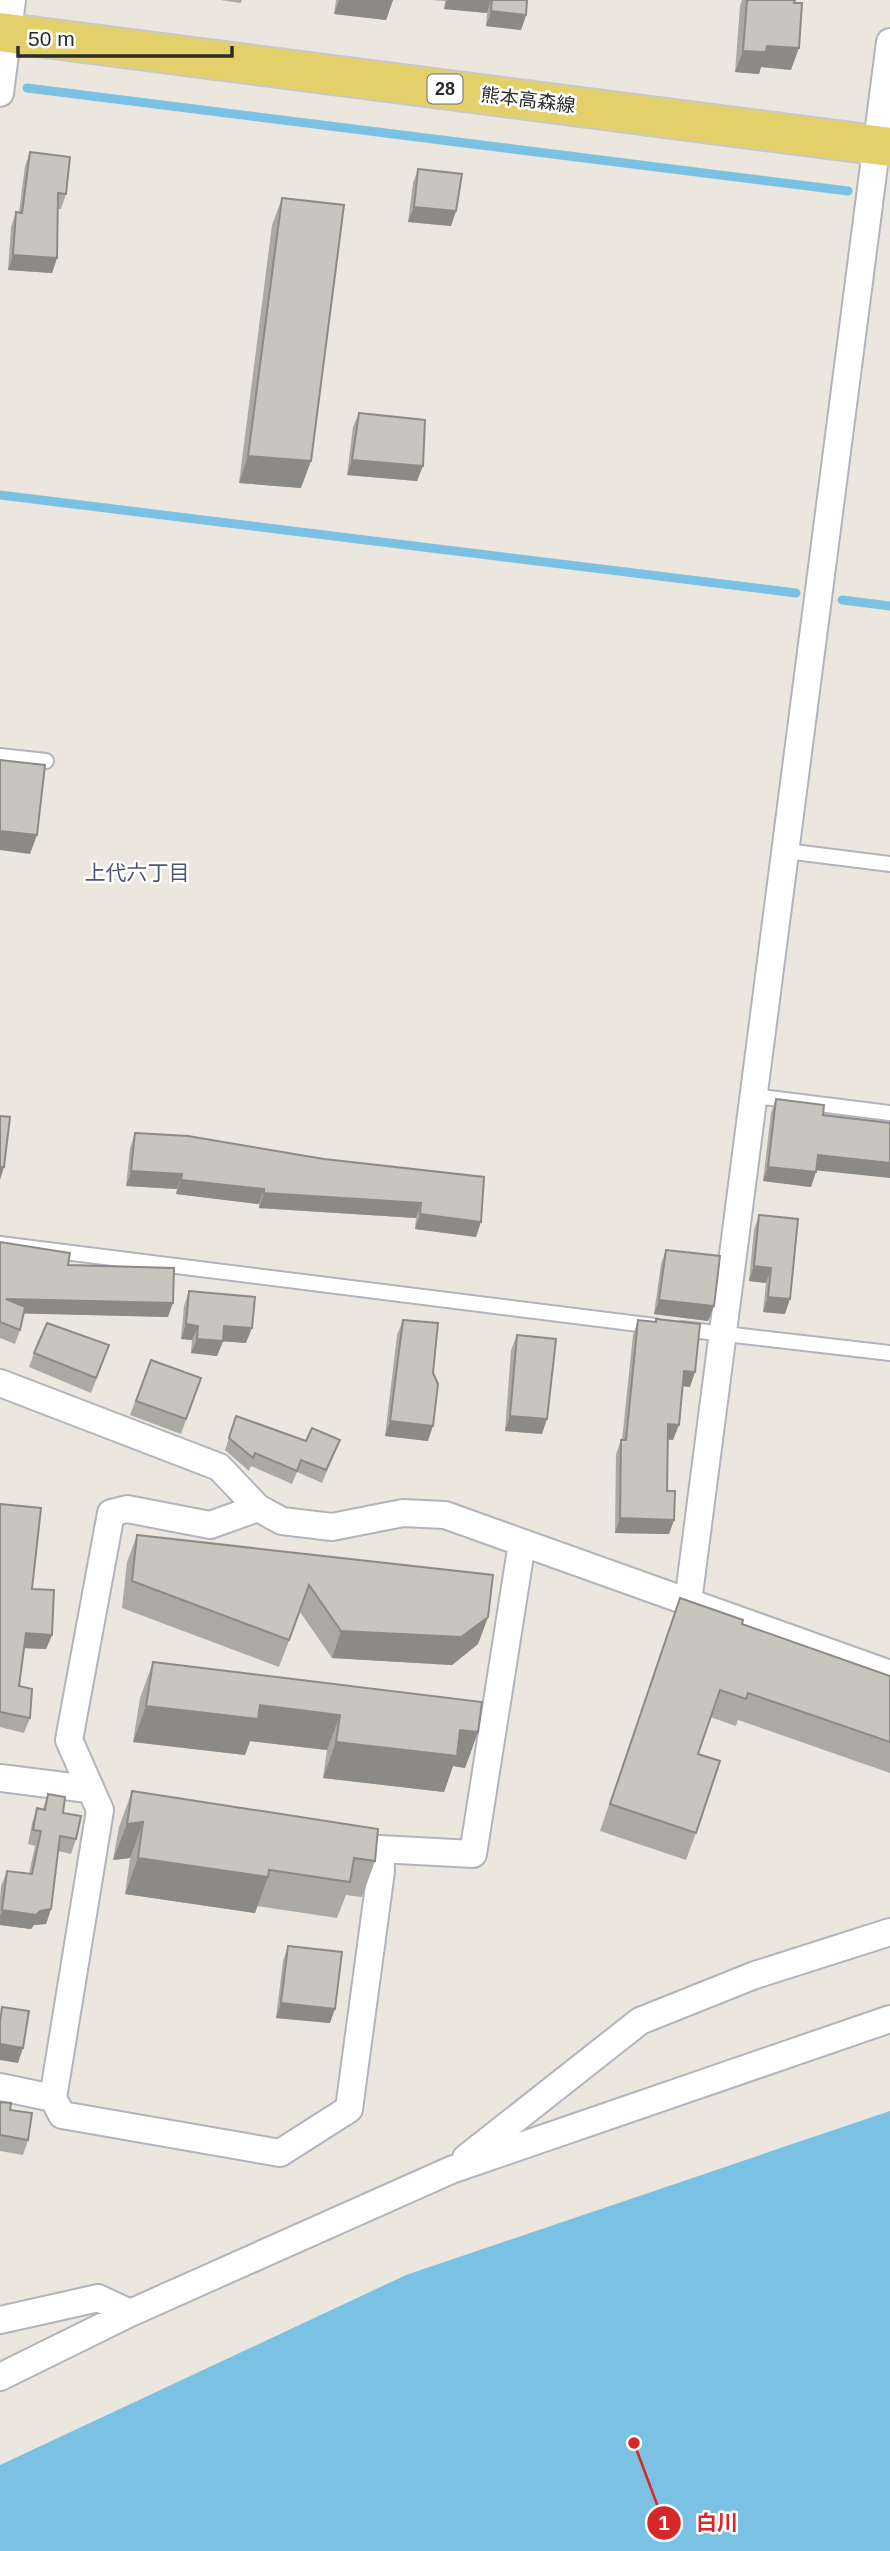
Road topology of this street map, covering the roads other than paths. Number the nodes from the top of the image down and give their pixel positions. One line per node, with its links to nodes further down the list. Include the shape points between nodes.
1 (7, 21): 3 (street); 4 (main road, 熊本高森線 / 28)
2 (890, 42): 4 (street)
3 (0, 93)
4 (884, 146): 7 (street)
5 (0, 756): 6 (lane)
6 (46, 761)
7 (786, 851): 8 (lane); 9 (street)
8 (890, 864)
9 (754, 1096): 10 (lane); 12 (street)
10 (890, 1113)
11 (0, 1244): 12 (lane)
12 (723, 1334): 13 (lane); 17 (street)
13 (890, 1353)
14 (0, 1383): 15 (street, via 219,1467)
15 (258, 1508): 16 (street, via 282,1521 332,1527 402,1514 445,1515); 20 (street, via 210,1525 127,1510 111,1513 69,1740)
16 (522, 1544): 17 (street); 24 (street, via 473,1854 380,1849 381,1871 349,2109 281,2153 62,2115)
17 (688, 1602): 18 (street)
18 (890, 1674)
19 (0, 1778): 20 (street)
20 (88, 1789): 24 (street, via 100,1810)
21 (890, 1932): 25 (street, via 755,1975 640,2021)
22 (890, 2019): 25 (street)
23 (0, 2087): 24 (street)
24 (53, 2098)
25 (451, 2170): 26 (street)
26 (130, 2313): 27 (street, via 98,2298); 28 (street)
27 (0, 2320)
28 (0, 2377)

